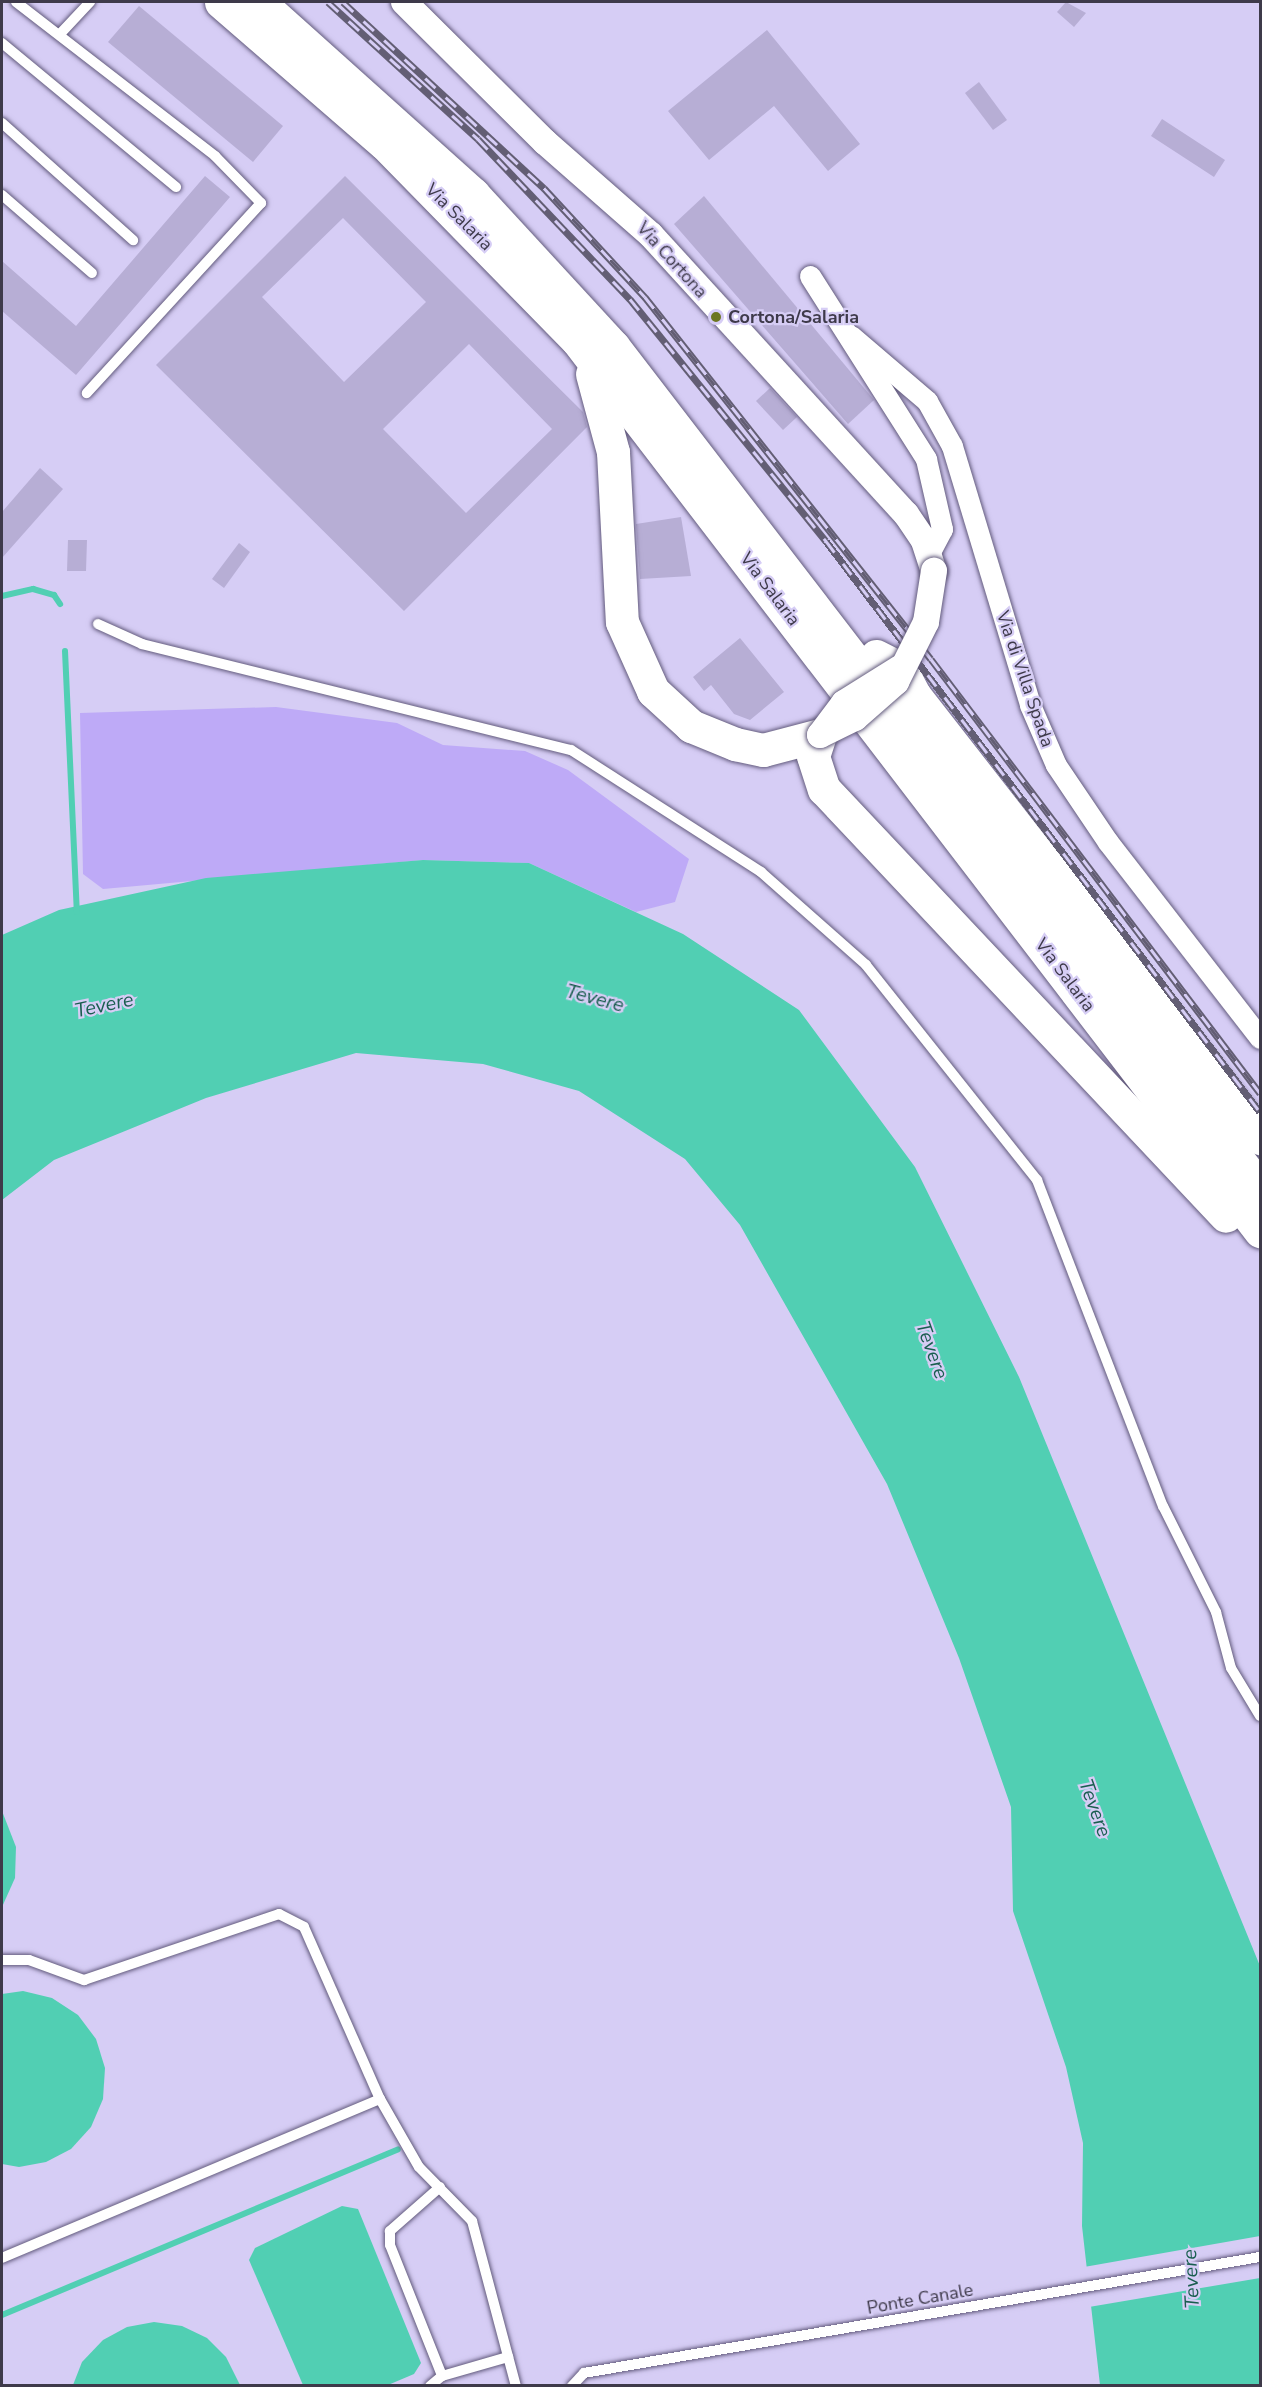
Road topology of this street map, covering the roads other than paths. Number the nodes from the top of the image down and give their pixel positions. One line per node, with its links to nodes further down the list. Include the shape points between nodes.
1 (90, 2): 6 (lane)
2 (220, 2): 16 (main road, Via Salaria, via 384,143)
3 (259, 2): 8 (main road, Via Salaria)
4 (404, 2): 18 (street, Via Cortona, via 545,142 651,235 906,514)
5 (20, 3): 6 (lane)
6 (60, 34): 17 (lane, via 215,156 261,203)
7 (2, 43): 10 (lane)
8 (384, 109): 20 (main road, via 455,154 503,194 607,305 867,648); 26 (main road, Via Salaria, via 531,253 664,409)
9 (2, 123): 12 (lane)
10 (176, 187)
11 (2, 195): 13 (lane)
12 (133, 240)
13 (92, 273)
14 (810, 276): 15 (street, Via di Villa Spada)
15 (851, 336): 18 (street, Via di Villa Spada, via 926,459 942,529); 24 (street, Via di Villa Spada, via 915,388 949,438 1030,705 1056,765 1108,842)
16 (577, 340): 22 (main road, via 609,421 618,597 633,655 653,691 684,722 717,738); 27 (main road, Via Salaria)
17 (87, 393)
18 (932, 562): 20 (street, bridge, via 924,627)
19 (98, 624): 29 (lane, via 142,644 572,750 761,872 866,965 1037,1180 1163,1506 1216,1612 1231,1668)
20 (900, 668): 21 (street, bridge, via 844,703); 25 (main road, via 915,696)
21 (819, 735): 22 (main road); 23 (main road, via 814,762)
22 (763, 750): 23 (main road)
23 (824, 789): 28 (main road)
24 (1260, 1038)
25 (1260, 1138)
26 (1260, 1188)
27 (1260, 1231)
28 (1260, 1252)
29 (1260, 1716)
30 (2, 1960): 31 (lane, via 29,1960 84,1980 279,1914 304,1927)
31 (380, 2099): 32 (lane, via 419,2167); 34 (lane)
32 (440, 2187): 35 (lane, via 472,2221); 36 (lane, via 390,2231 390,2245)
33 (1260, 2257): 39 (lane, Ponte Canale, via 584,2373)
34 (2, 2258)
35 (508, 2357): 36 (lane); 38 (lane)
36 (442, 2376): 37 (lane)
37 (430, 2385)
38 (516, 2385)
39 (572, 2385)

